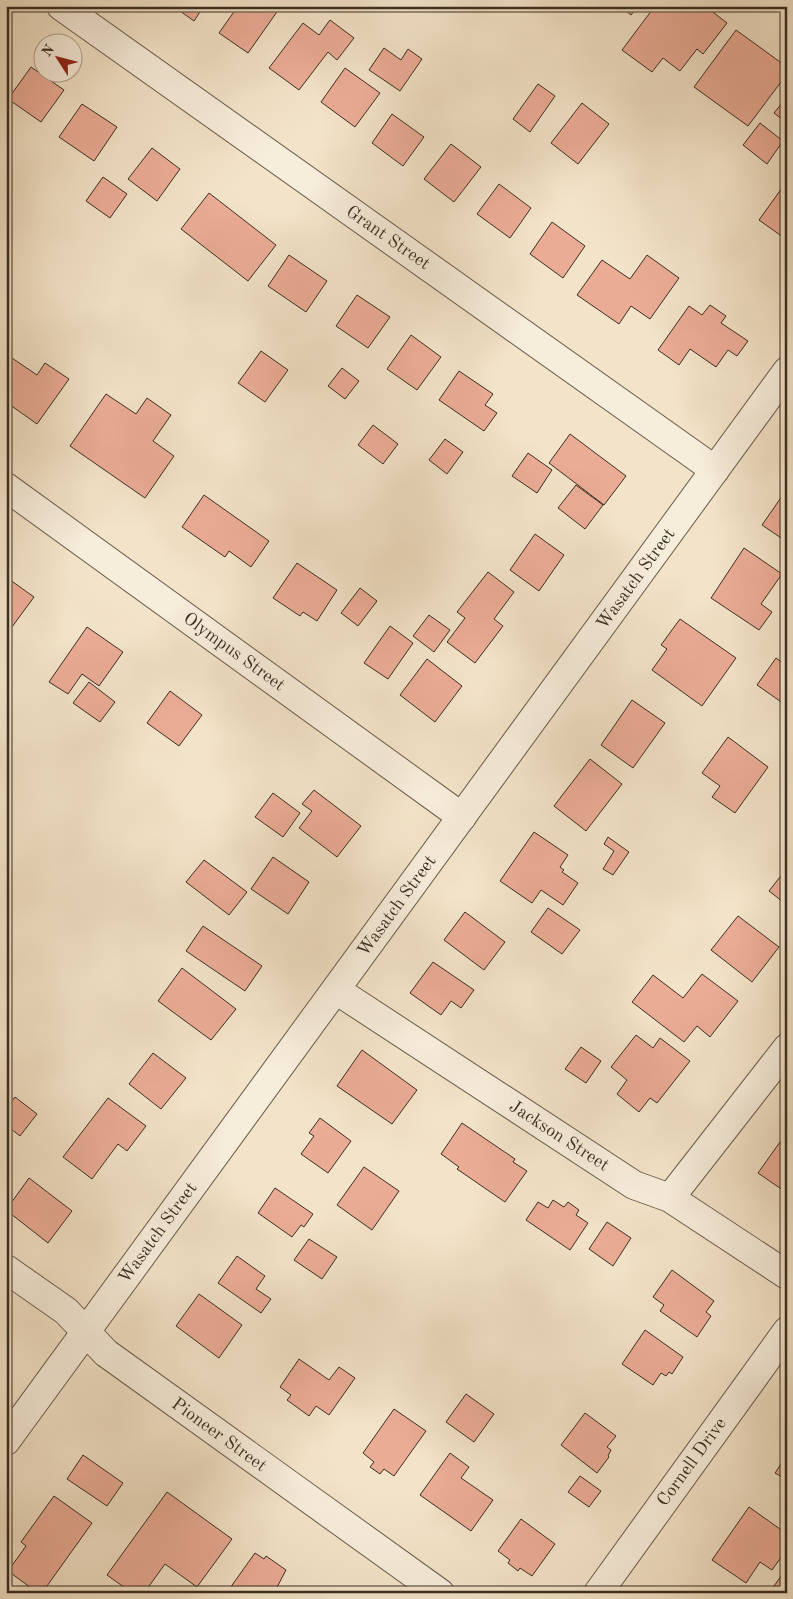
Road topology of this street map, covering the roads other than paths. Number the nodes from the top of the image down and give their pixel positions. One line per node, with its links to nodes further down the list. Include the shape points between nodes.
1 (61, 6): 3 (street, Grant Street)
2 (787, 372): 3 (street, Wasatch Street)
3 (715, 470): 5 (street, Wasatch Street)
4 (6, 487): 5 (street, Olympus Street)
5 (462, 817): 6 (street, Wasatch Street)
6 (336, 990): 8 (street, Jackson Street, via 634,1185); 12 (street, Wasatch Street)
7 (787, 1048): 8 (street)
8 (670, 1198): 10 (street, Jackson Street)
9 (6, 1269): 12 (street, Pioneer Street, via 66,1311)
10 (787, 1275)
11 (787, 1331): 15 (street, Cornell Drive)
12 (86, 1332): 13 (street, Wasatch Street); 14 (street, Pioneer Street, via 106,1354)
13 (6, 1440)
14 (440, 1593)
15 (598, 1593)

